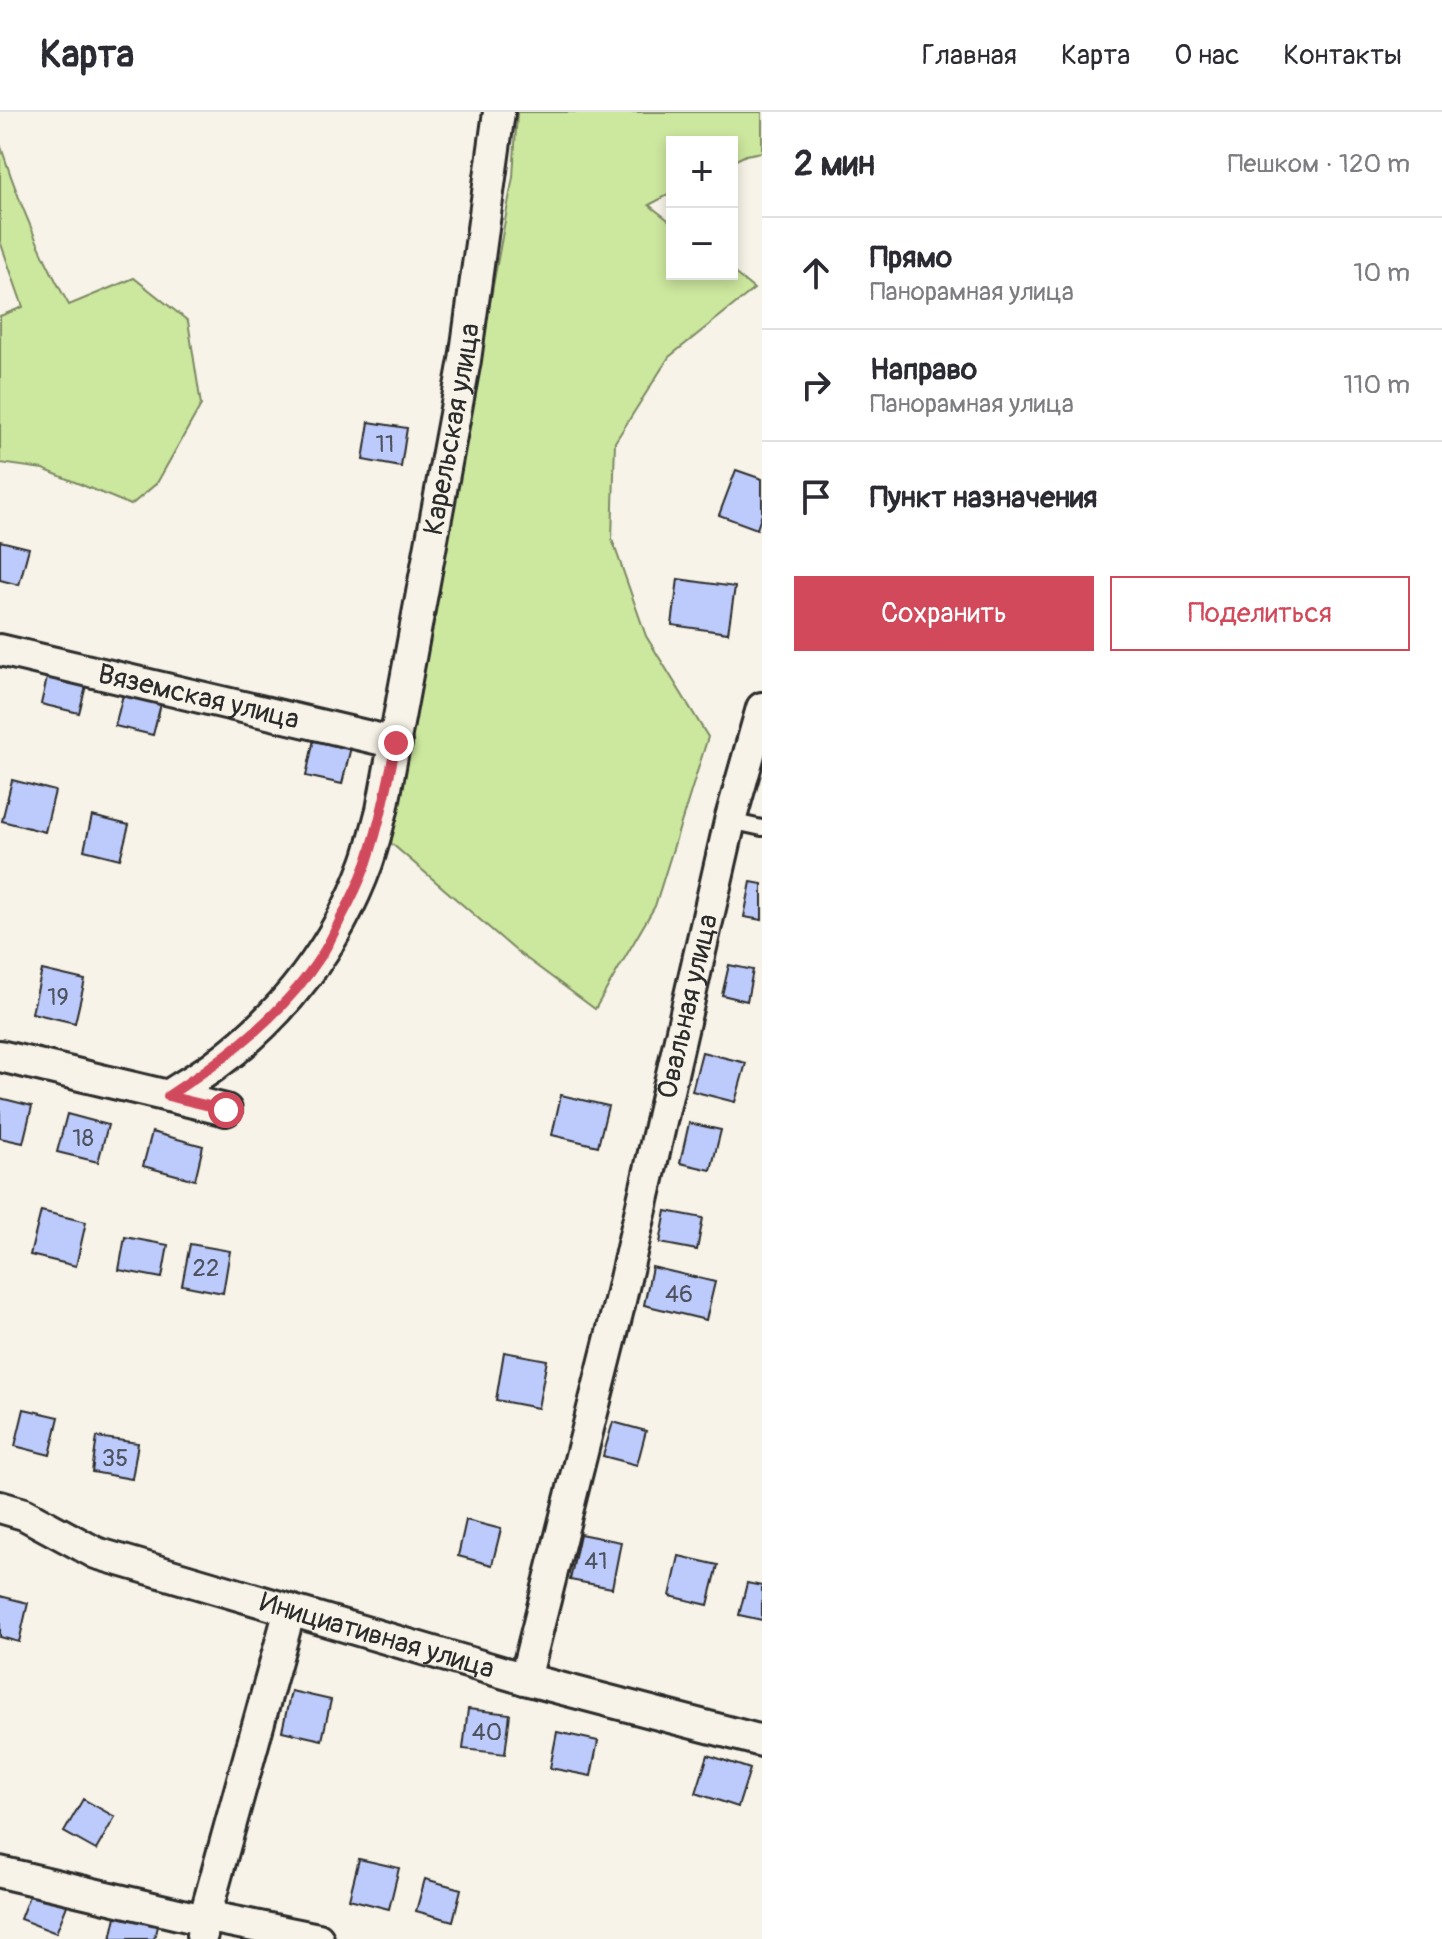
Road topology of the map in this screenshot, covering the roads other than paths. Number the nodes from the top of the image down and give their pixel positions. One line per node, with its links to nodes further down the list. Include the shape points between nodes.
1 (499, 112): 4 (street, Карельская улица, via 465,360)
2 (0, 650): 4 (street, Вяземская улица)
3 (762, 708): 5 (street, Овальная улица)
4 (396, 743): 8 (street, Карельская улица, via 366,864 322,954 272,1016 216,1065)
5 (730, 821): 6 (lane); 12 (street, Овальная улица, via 619,1305)
6 (762, 828)
7 (0, 1056): 8 (street)
8 (168, 1096): 9 (street)
9 (226, 1110)
10 (0, 1507): 11 (street, Инициативная улица, via 24,1514 96,1553)
11 (290, 1610): 12 (street, Инициативная улица); 15 (street)
12 (525, 1679): 13 (street, Инициативная улица)
13 (762, 1741)
14 (0, 1872): 15 (street, via 204,1920)
15 (203, 1928): 16 (street)
16 (318, 1939)

